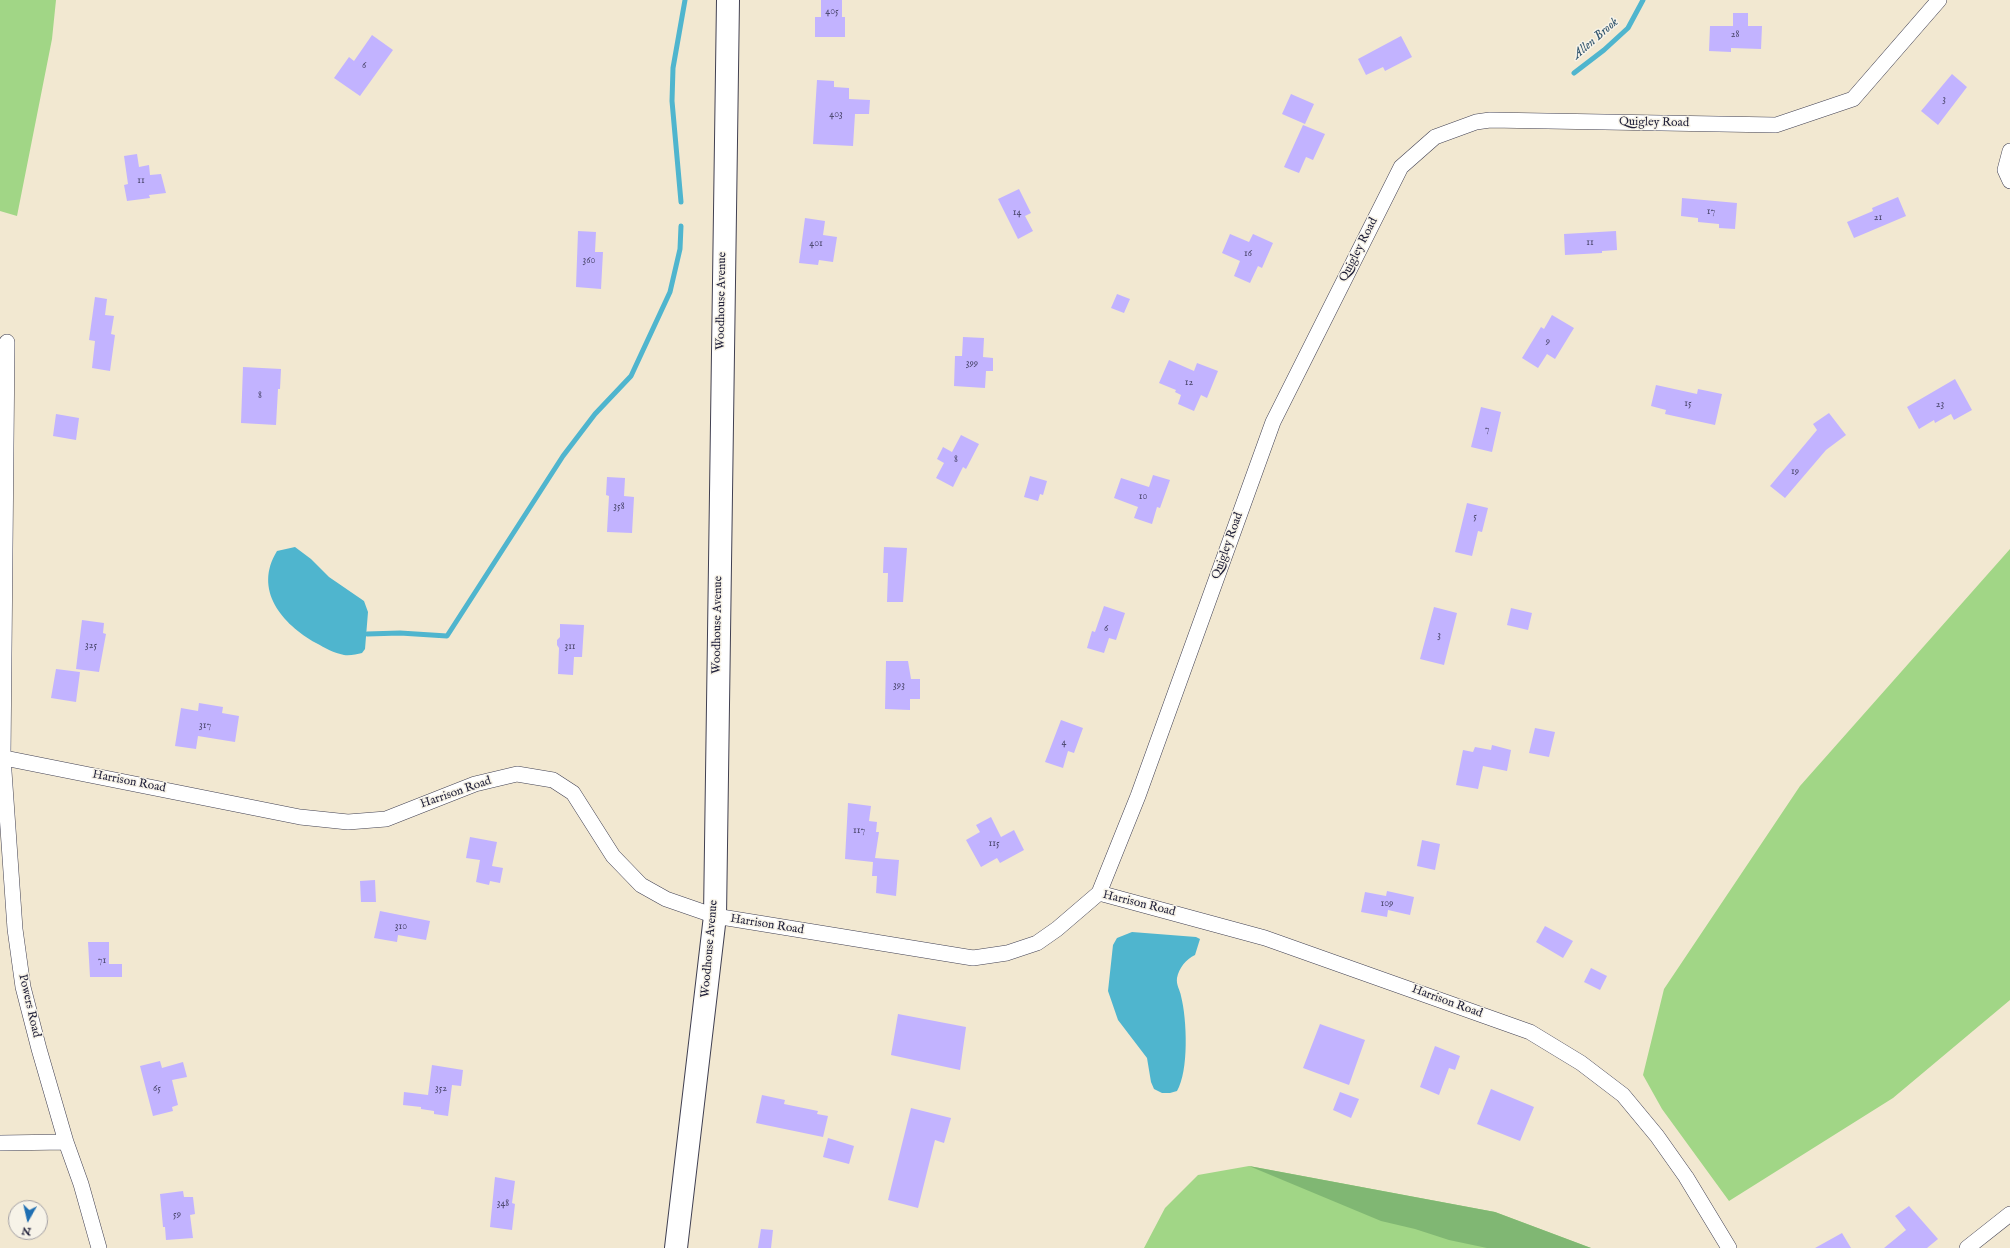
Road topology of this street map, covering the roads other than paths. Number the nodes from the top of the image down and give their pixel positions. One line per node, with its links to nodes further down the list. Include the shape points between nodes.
1 (728, 0): 8 (main road, Woodhouse Avenue)
2 (1939, 0): 7 (street, Quigley Road, via 1853,99 1776,125 1490,120 1476,122 1435,137 1401,167 1273,422 1138,796)
3 (2010, 151): 4 (street, via 2006,170)
4 (2010, 181)
5 (6, 342): 6 (street)
6 (2, 757): 8 (street, Harrison Road, via 300,817 348,822 386,819 475,784 517,774 552,780 573,794 613,856 641,885 666,899); 9 (street, Powers Road, via 15,929 23,987)
7 (1098, 892): 8 (street, Harrison Road, via 1057,929 1037,943 1007,953 973,958); 14 (street, Harrison Road, via 1265,938 1530,1032 1623,1094 1686,1177)
8 (714, 916): 13 (main road, Woodhouse Avenue)
9 (66, 1142): 10 (street); 12 (street, Powers Road)
10 (0, 1143)
11 (2010, 1214): 15 (street)
12 (99, 1248)
13 (676, 1248)
14 (1729, 1248)
15 (1968, 1248)

